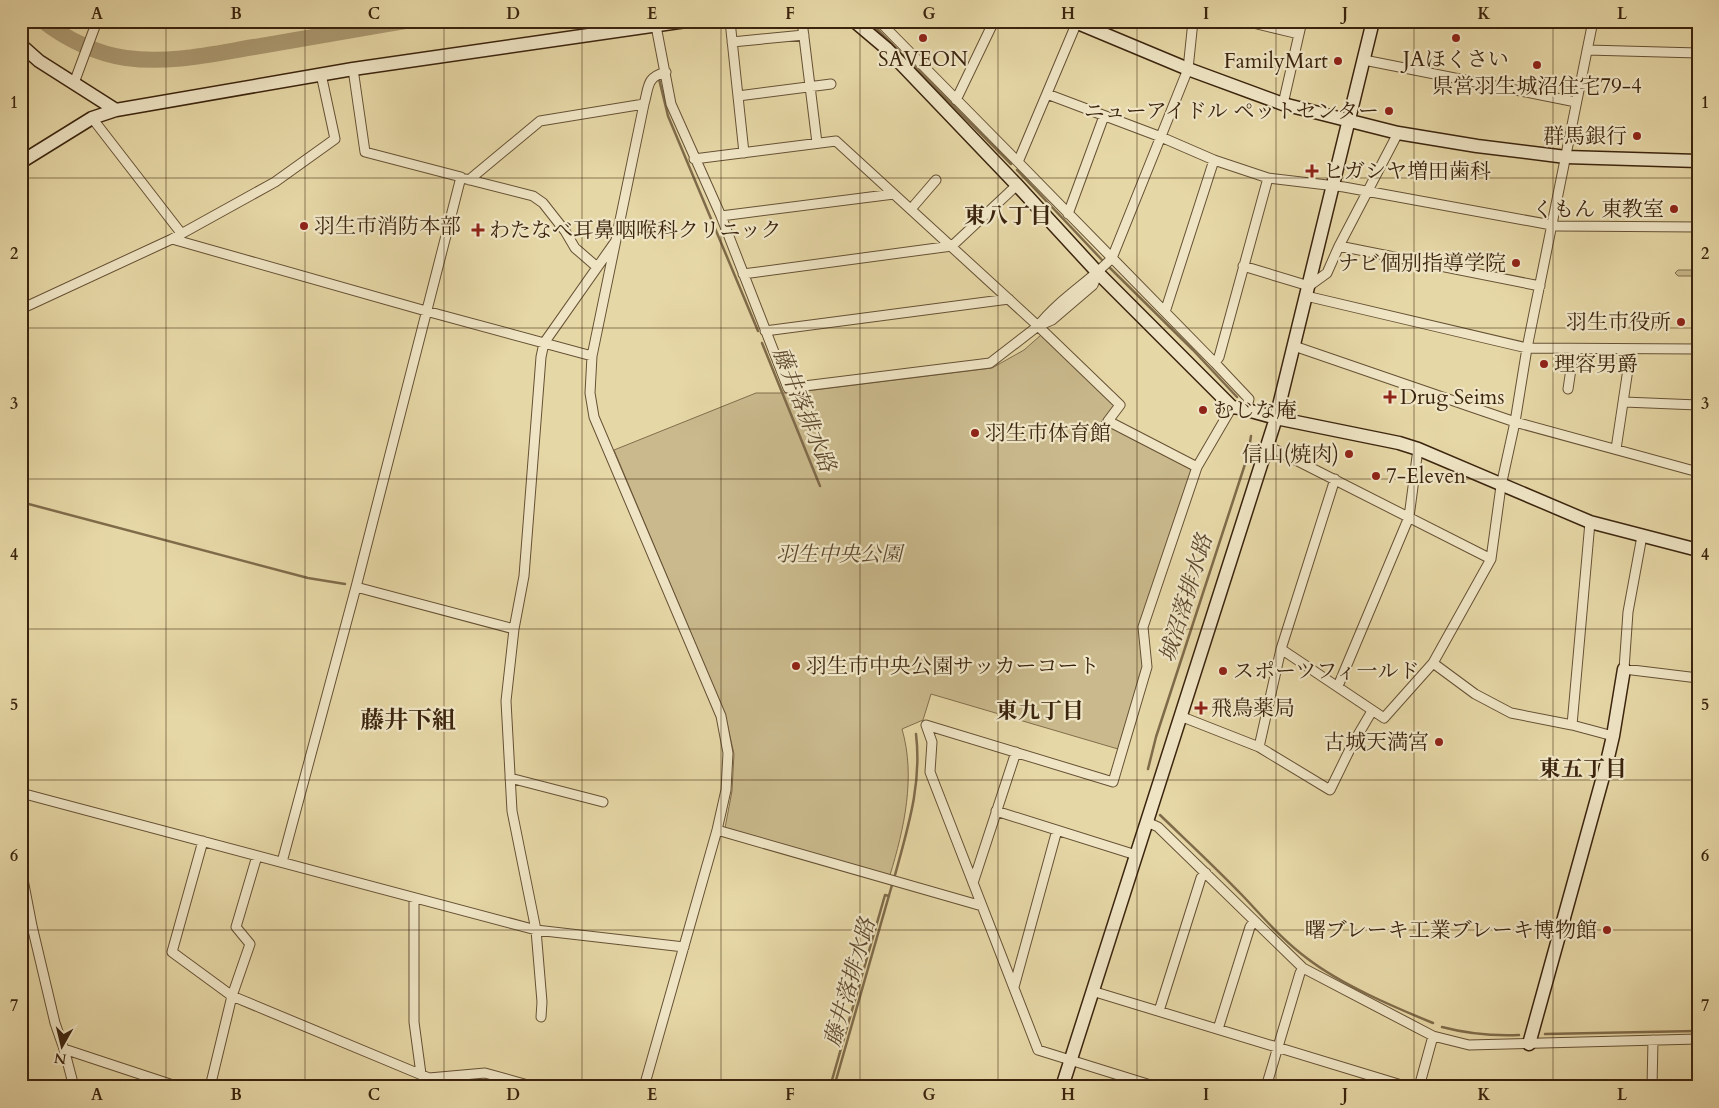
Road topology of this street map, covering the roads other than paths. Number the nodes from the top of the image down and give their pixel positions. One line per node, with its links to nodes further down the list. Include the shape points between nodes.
1 (686, 21): 13 (street)
2 (730, 21): 17 (street)
3 (802, 21): 16 (street)
4 (854, 21): 49 (street, via 886,48)
5 (879, 21): 31 (street)
6 (994, 21): 31 (street)
7 (1193, 21): 23 (street)
8 (1245, 21): 15 (street)
9 (1302, 21): 15 (street)
10 (1374, 21): 21 (street)
11 (1593, 21): 19 (street)
12 (1075, 22): 23 (street); 29 (street)
13 (660, 24): 22 (street); 24 (street)
14 (96, 25): 26 (street)
15 (1299, 34): 34 (street)
16 (804, 35): 17 (street); 28 (street)
17 (732, 42): 30 (street)
18 (21, 45): 26 (street, via 39,61)
19 (1587, 50): 20 (street); 32 (street)
20 (1698, 53)
21 (1364, 60): 32 (street); 38 (street)
22 (353, 69): 25 (street); 51 (street, via 365,152)
23 (1188, 69): 34 (street); 40 (street)
24 (666, 72): 33 (street, via 651,79); 44 (street, via 671,104)
25 (321, 74): 35 (street); 62 (street, via 335,139 275,182)
26 (76, 77): 35 (street)
27 (831, 84): 28 (street)
28 (810, 87): 30 (street); 41 (street)
29 (1047, 94): 36 (street); 48 (street)
30 (738, 96): 42 (street)
31 (956, 100): 48 (street)
32 (1576, 102): 43 (street)
33 (644, 104): 51 (street, via 540,121); 63 (street)
34 (1282, 104): 38 (street)
35 (116, 110): 37 (street)
36 (1104, 116): 40 (street); 58 (street)
37 (92, 118): 47 (street); 62 (street)
38 (1349, 121): 39 (street); 54 (street)
39 (1398, 133): 43 (street); 55 (street)
40 (1161, 137): 45 (street); 67 (street)
41 (817, 143): 42 (street); 56 (street, via 836,141)
42 (744, 152): 44 (street)
43 (1566, 157): 46 (street); 60 (street)
44 (694, 159): 59 (street)
45 (1214, 160): 50 (street); 77 (street)
46 (1698, 161)
47 (21, 162)
48 (1019, 163): 49 (street); 58 (street)
49 (1008, 175): 53 (street)
50 (1268, 178): 54 (street); 68 (street)
51 (465, 179): 69 (street, via 533,196 543,203 575,248); 76 (street)
52 (936, 180): 57 (street)
53 (1017, 184): 65 (street); 70 (street)
54 (1332, 187): 55 (street); 73 (street)
55 (1367, 191): 60 (street); 66 (street)
56 (894, 194): 57 (street); 59 (street)
57 (911, 209): 65 (street)
58 (1068, 214): 67 (street)
59 (721, 216): 71 (street)
60 (1552, 226): 61 (street); 72 (street)
61 (1698, 227)
62 (181, 233): 64 (street)
63 (617, 238): 69 (street); 86 (street)
64 (172, 239): 75 (street); 76 (street)
65 (952, 246): 71 (street); 74 (street)
66 (1339, 246): 72 (street); 73 (street, via 1327,273)
67 (1112, 258): 70 (street); 77 (street)
68 (1243, 266): 73 (street); 87 (street)
69 (597, 267): 80 (street)
70 (1098, 273): 78 (street, via 1093,285 1052,320); 91 (street)
71 (743, 274): 79 (street)
72 (1540, 286): 82 (street)
73 (1307, 291): 81 (street); 82 (street)
74 (1009, 299): 78 (street); 79 (street)
75 (21, 309)
76 (426, 312): 80 (street); 107 (street)
77 (1165, 312): 87 (street)
78 (1038, 326): 79 (street, via 990,363 788,388); 98 (street, via 1120,405 1108,421)
79 (765, 331)
80 (544, 343): 86 (street); 108 (street, via 524,576)
81 (1294, 346): 93 (street); 94 (street)
82 (1527, 348): 83 (street); 94 (street)
83 (1574, 349): 84 (street); 88 (street)
84 (1631, 349): 85 (street); 89 (street)
85 (1698, 349)
86 (592, 356): 125 (street, via 590,393 594,417 721,716 728,753 726,790)
87 (1215, 362): 92 (street, via 1249,399)
88 (1568, 389)
89 (1624, 402): 90 (street); 97 (street)
90 (1698, 405)
91 (1232, 407): 92 (street); 98 (street)
92 (1246, 410): 93 (street)
93 (1276, 418): 95 (street); 96 (street)
94 (1515, 422): 97 (street); 101 (street)
95 (1268, 446): 100 (street); 115 (street)
96 (1418, 449): 101 (street); 102 (street)
97 (1616, 449): 99 (street)
98 (1197, 467): 119 (street, via 1143,627 1147,667 1113,782)
99 (1698, 472)
100 (1335, 479): 102 (street); 109 (street)
101 (1501, 486): 103 (street); 106 (street)
102 (1409, 517): 106 (street); 113 (street)
103 (1590, 522): 104 (street); 116 (street)
104 (1642, 536): 105 (street); 111 (street, via 1628,612)
105 (1698, 550)
106 (1490, 559): 110 (street)
107 (356, 587): 108 (street); 130 (street)
108 (514, 629): 120 (street, via 506,701)
109 (1281, 649): 113 (street); 118 (street)
110 (1433, 663): 114 (street, via 1384,718); 116 (street, via 1475,694 1511,713)
111 (1624, 669): 112 (street); 117 (street)
112 (1698, 678)
113 (1338, 686): 114 (street)
114 (1372, 710): 118 (street, via 1330,790)
115 (1180, 716): 118 (street); 124 (street)
116 (1572, 724): 117 (street)
117 (1613, 736): 149 (street)
118 (1259, 747)
119 (1016, 752): 123 (street); 133 (street, via 926,725 932,742 930,772)
120 (510, 778): 122 (street); 137 (street, via 512,810)
121 (21, 793): 127 (street)
122 (603, 802)
123 (996, 812): 126 (street); 133 (street)
124 (1146, 822): 128 (street); 132 (street, via 1158,827)
125 (717, 830): 135 (street); 138 (street)
126 (1057, 830): 128 (street); 140 (street)
127 (203, 841): 129 (street); 142 (street, via 172,952)
128 (1136, 855): 141 (street)
129 (257, 856): 130 (street); 142 (street, via 236,927 250,944)
130 (282, 862): 134 (street)
131 (21, 869): 150 (street, via 53,1014)
132 (1206, 872): 136 (street); 143 (street, via 1201,878)
133 (973, 883): 135 (street)
134 (414, 898): 137 (street); 153 (street, via 414,1022)
135 (982, 906): 140 (street)
136 (1254, 921): 139 (street); 145 (street)
137 (536, 930): 138 (street); 144 (street)
138 (684, 947): 158 (street)
139 (1303, 968): 146 (street); 151 (street)
140 (1014, 987): 152 (street, via 1038,1050)
141 (1092, 991): 143 (street); 152 (street)
142 (232, 996): 153 (street); 156 (street)
143 (1160, 1011): 145 (street)
144 (541, 1016)
145 (1218, 1029): 151 (street)
146 (1434, 1036): 149 (street, via 1469,1045); 163 (street)
147 (1698, 1039): 148 (street)
148 (1653, 1040): 149 (street); 164 (street)
149 (1529, 1044)
150 (64, 1048): 154 (street); 155 (street)
151 (1278, 1048): 161 (street); 162 (street)
152 (1071, 1061): 159 (street); 160 (street)
153 (421, 1074): 157 (street, via 429,1078 485,1073)
154 (74, 1087)
155 (179, 1087)
156 (210, 1087)
157 (535, 1087)
158 (644, 1087)
159 (1062, 1087)
160 (1157, 1087)
161 (1266, 1087)
162 (1408, 1087)
163 (1419, 1087)
164 (1652, 1087)

